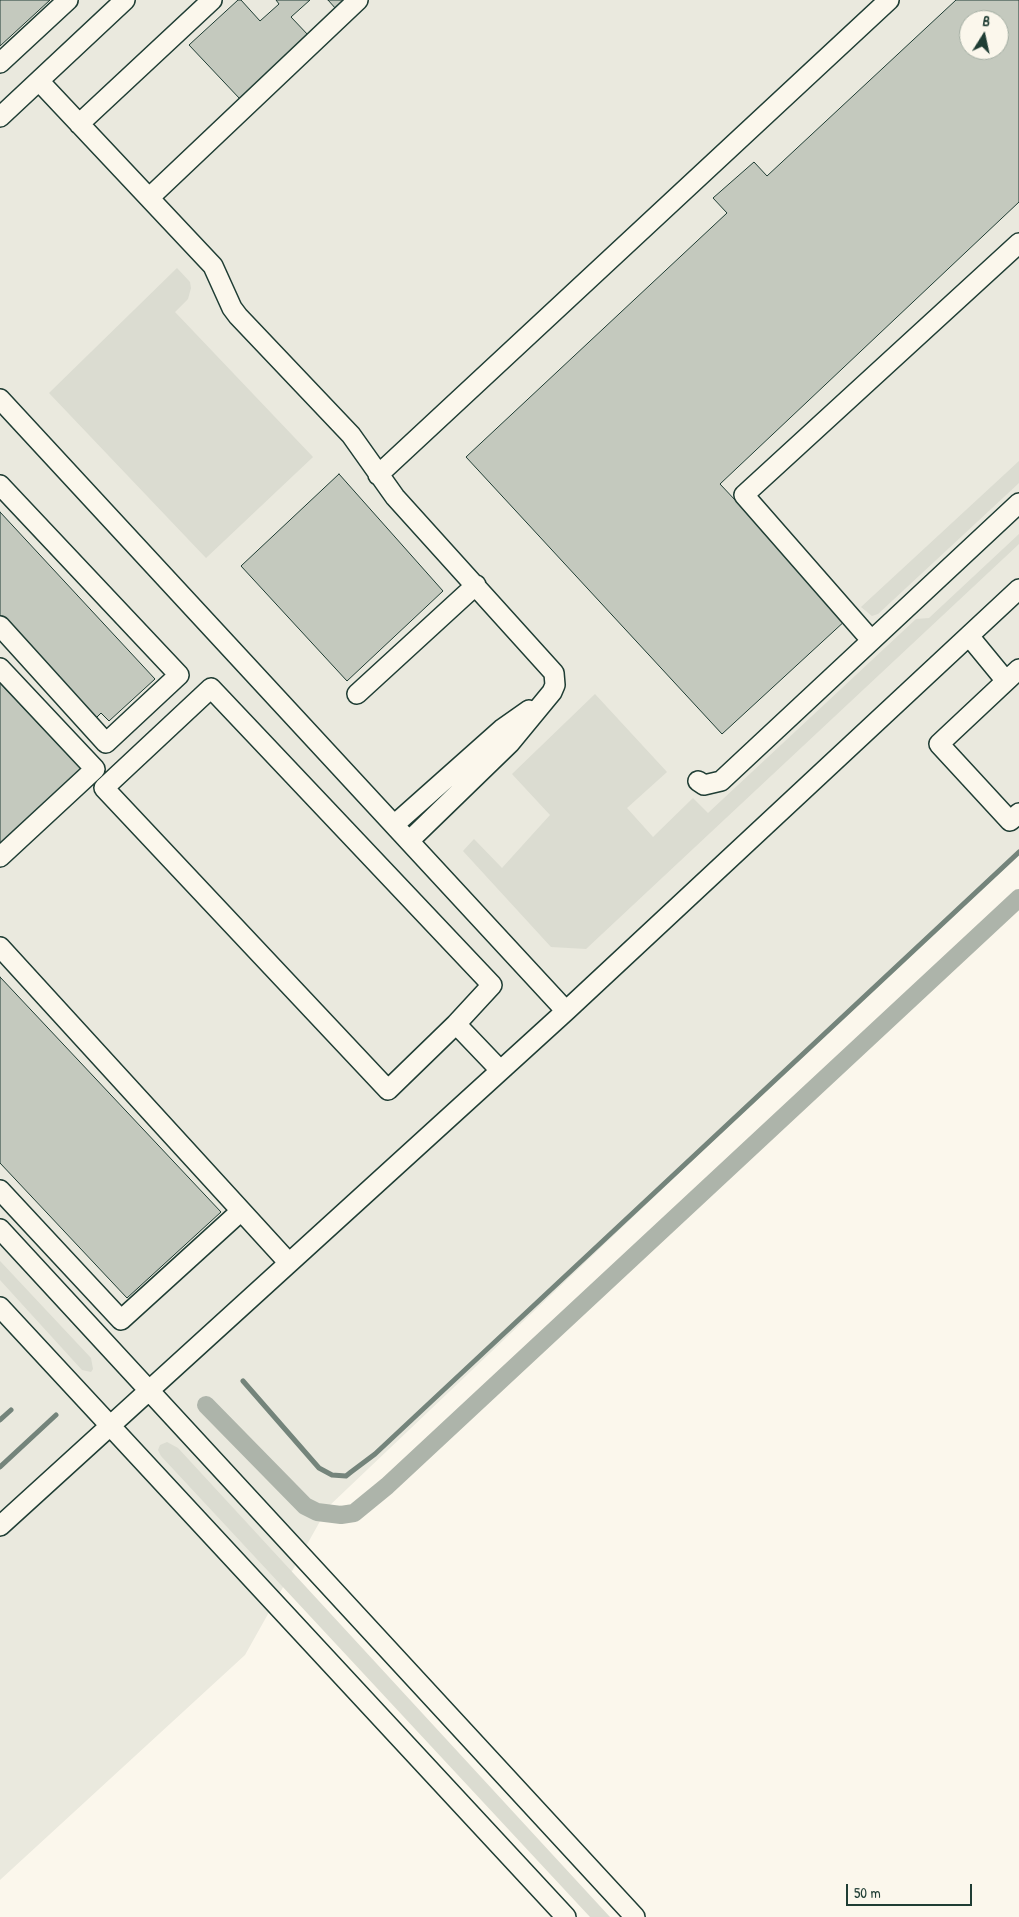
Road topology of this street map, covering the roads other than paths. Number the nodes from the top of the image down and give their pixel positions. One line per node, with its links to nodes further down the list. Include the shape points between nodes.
1 (68, 0): 6 (street)
2 (126, 0): 7 (street)
3 (212, 0): 9 (street)
4 (358, 0): 10 (street)
5 (889, 0): 13 (street)
6 (0, 64)
7 (38, 81): 8 (street); 9 (street)
8 (0, 117)
9 (79, 124): 10 (street)
10 (149, 198): 13 (street, via 213,266 238,316 350,435)
11 (1019, 243): 20 (street, via 744,495)
12 (0, 399): 27 (street)
13 (378, 475): 16 (street)
14 (0, 485): 18 (street, via 179,675 106,743)
15 (1019, 503): 20 (street)
16 (476, 585): 23 (street); 24 (street, via 554,673 556,686)
17 (1019, 589): 19 (street)
18 (0, 626)
19 (969, 636): 22 (street); 31 (street)
20 (871, 640): 25 (street, via 721,781 704,785)
21 (0, 668): 29 (street, via 95,769)
22 (1012, 675): 26 (street, via 939,744 1010,821)
23 (357, 694)
24 (548, 696): 27 (street, via 502,728); 28 (street, via 510,743)
25 (698, 781)
26 (1019, 813)
27 (394, 825): 28 (street)
28 (409, 841): 31 (street)
29 (0, 857)
30 (0, 947): 35 (street)
31 (566, 1011): 33 (street)
32 (456, 1024): 32 (street, via 388,1090 104,788 211,688 492,985); 33 (street)
33 (500, 1070): 37 (street)
34 (0, 1190): 35 (street, via 121,1320)
35 (241, 1211): 37 (street)
36 (0, 1229): 39 (street)
37 (289, 1263): 39 (street)
38 (0, 1307): 40 (street)
39 (149, 1389): 40 (street); 43 (street)
40 (109, 1425): 41 (street); 42 (street)
41 (0, 1526)
42 (566, 1917)
43 (635, 1917)

